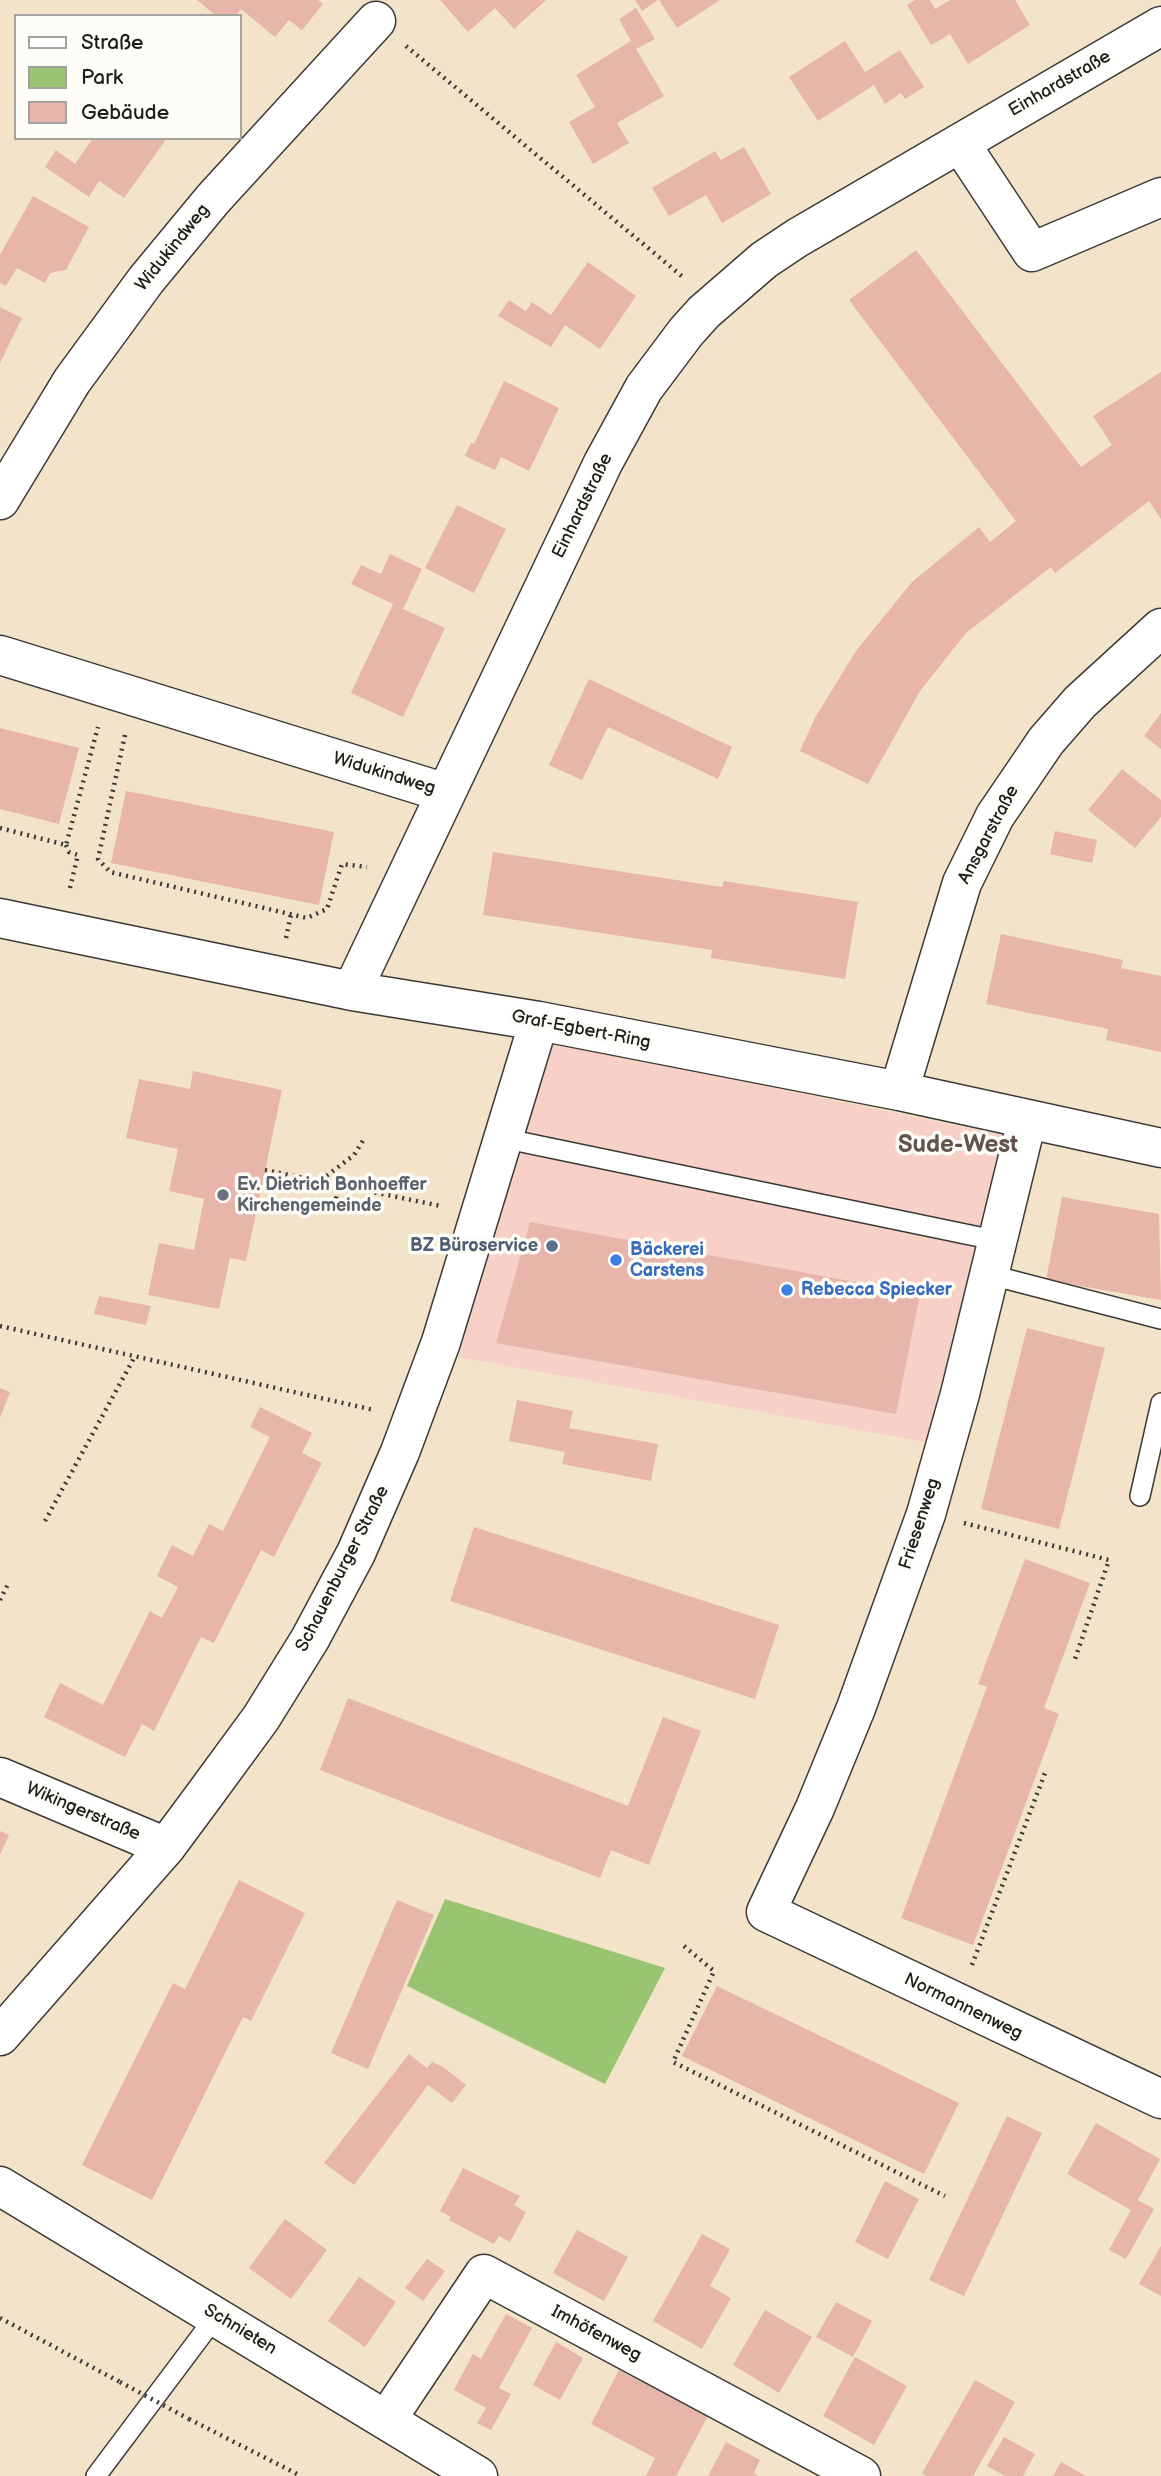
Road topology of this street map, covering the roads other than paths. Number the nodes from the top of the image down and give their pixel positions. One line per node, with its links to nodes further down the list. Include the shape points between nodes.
1 (376, 20): 5 (street, Widukindweg, via 146,280 72,381)
2 (1161, 26): 3 (street, Einhardstraße)
3 (960, 143): 4 (street, via 1032,252); 8 (street, Einhardstraße, via 764,260 679,341 627,417)
4 (1161, 197)
5 (0, 500)
6 (1161, 628): 12 (street, Ansgarstraße, via 1080,702 1046,741 995,816 962,883)
7 (0, 655): 8 (street, Widukindweg)
8 (446, 793): 10 (street, Einhardstraße)
9 (0, 918): 10 (street, Graf-Egbert-Ring)
10 (352, 991): 11 (street, Graf-Egbert-Ring)
11 (539, 1021): 12 (street, Graf-Egbert-Ring); 14 (street, Schauenburger Straße)
12 (899, 1091): 13 (street, Graf-Egbert-Ring)
13 (1027, 1120): 15 (street, Graf-Egbert-Ring); 16 (street, Friesenweg)
14 (502, 1138): 16 (lane, via 605,1159); 21 (street, Schauenburger Straße, via 441,1342 356,1553 261,1718)
15 (1161, 1148)
16 (995, 1258): 17 (lane); 22 (street, Friesenweg, via 926,1514 856,1708)
17 (1161, 1319)
18 (1161, 1403): 19 (lane)
19 (1140, 1496)
20 (0, 1777): 21 (street, Wikingerstraße)
21 (166, 1847): 23 (street, Schauenburger Straße)
22 (766, 1912): 24 (street, Normannenweg)
23 (0, 2036)
24 (1161, 2099)
25 (0, 2186): 26 (street, Schnieten)
26 (216, 2316): 27 (street, Schnieten); 28 (lane)
27 (387, 2419): 29 (street, Schnieten); 30 (street, Imhöfenweg, via 484,2274)
28 (96, 2476)
29 (478, 2476)
30 (861, 2476)

